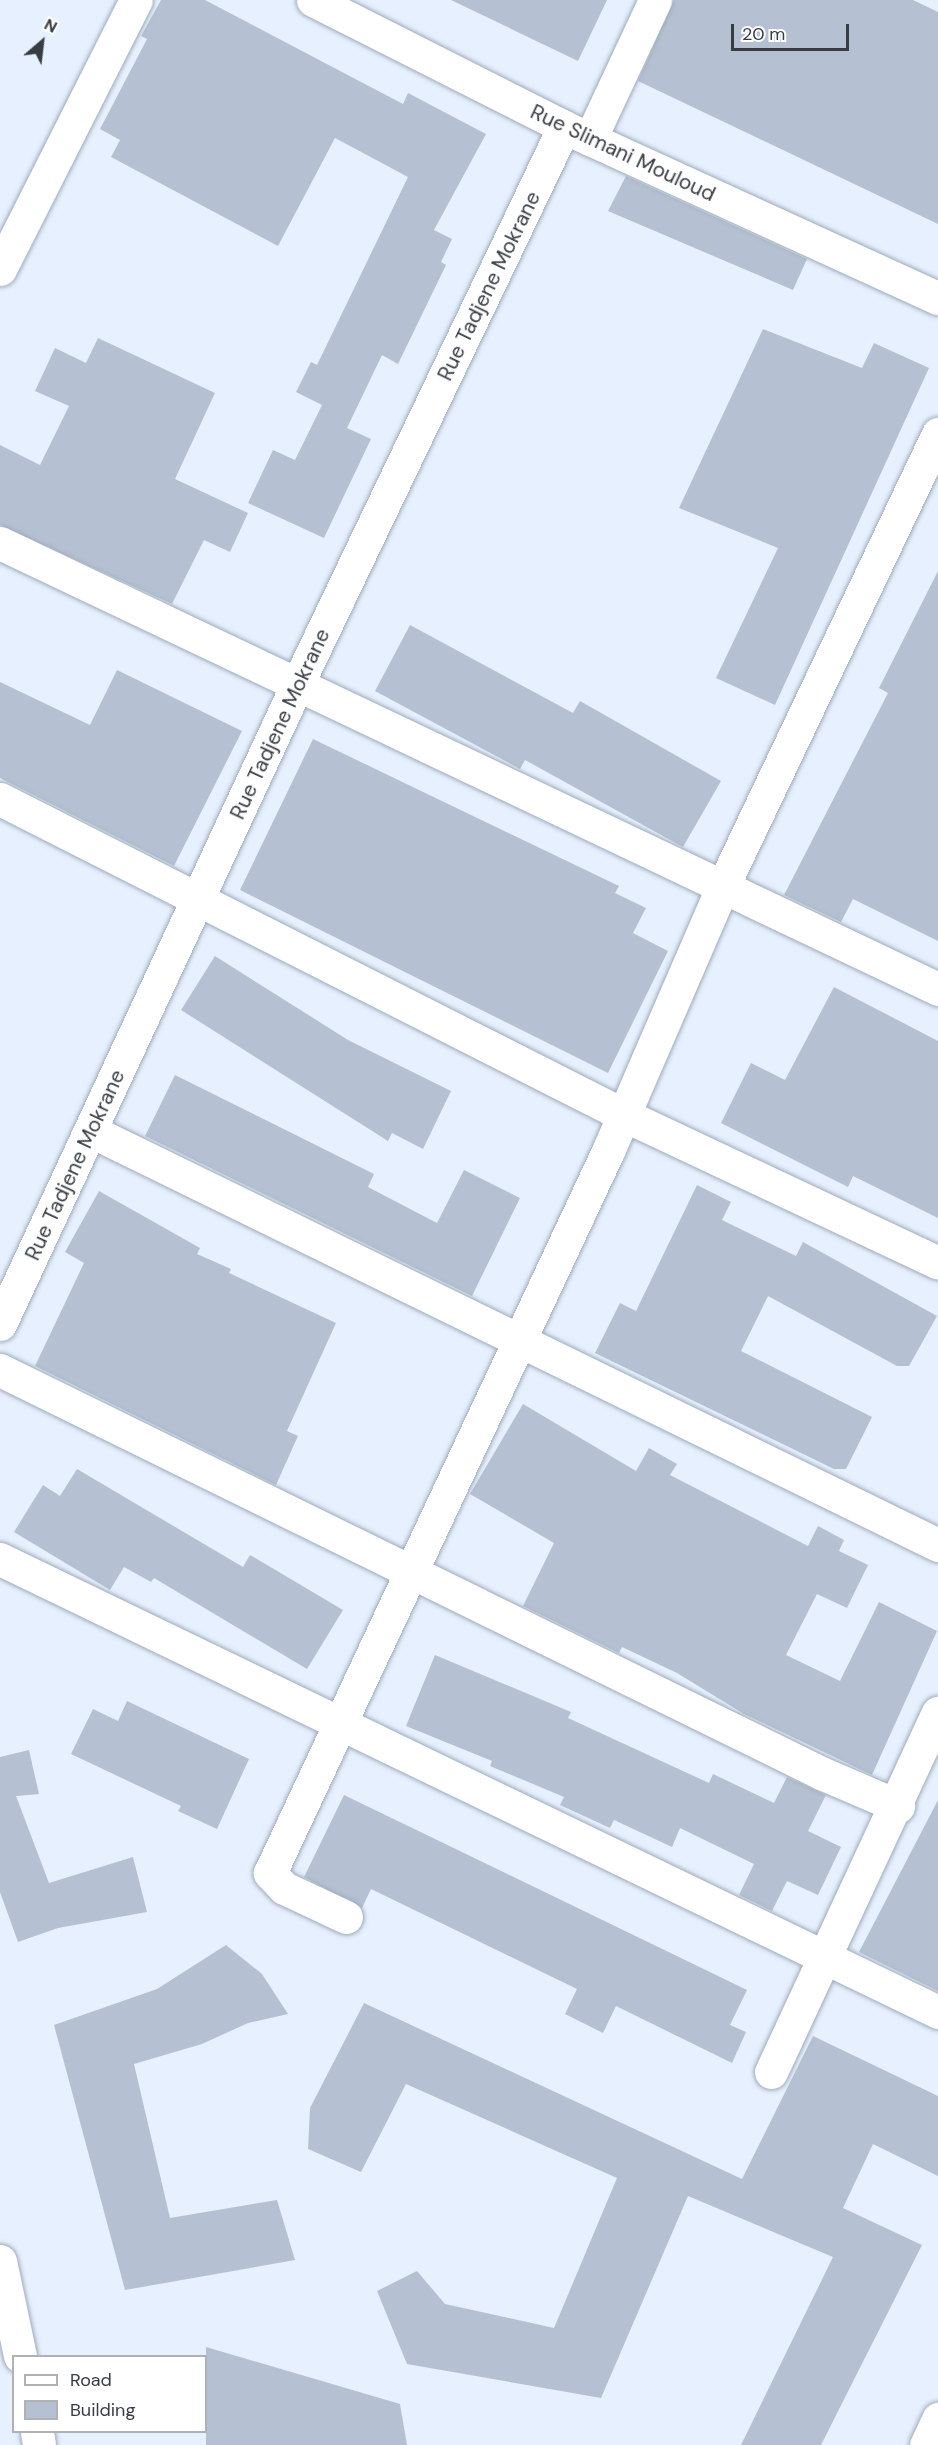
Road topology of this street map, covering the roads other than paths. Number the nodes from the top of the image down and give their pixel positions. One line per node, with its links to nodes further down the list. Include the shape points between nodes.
1 (136, 0): 5 (street)
2 (313, 0): 4 (street, Rue Slimani Mouloud)
3 (655, 0): 4 (street, Rue Tadjene Mokrane)
4 (577, 133): 6 (street, Rue Slimani Mouloud); 9 (street, Rue Tadjene Mokrane)
5 (0, 269)
6 (938, 298)
7 (938, 434): 11 (street)
8 (0, 543): 9 (street)
9 (296, 687): 11 (street); 12 (street, Rue Tadjene Mokrane)
10 (0, 799): 12 (street)
11 (722, 888): 13 (street); 14 (street)
12 (199, 899): 14 (street); 15 (street, Rue Tadjene Mokrane)
13 (938, 989)
14 (622, 1114): 16 (street); 18 (street)
15 (91, 1131): 17 (street, Rue Tadjene Mokrane); 18 (street)
16 (938, 1263)
17 (0, 1324)
18 (519, 1338): 20 (street); 22 (street)
19 (0, 1370): 22 (street)
20 (938, 1545)
21 (0, 1559): 24 (street)
22 (410, 1568): 24 (street); 25 (street, via 821,1773)
23 (938, 1713): 25 (street)
24 (337, 1722): 26 (street, via 270,1874 284,1888); 27 (street)
25 (898, 1806): 27 (street)
26 (346, 1917)
27 (826, 1958): 28 (street); 29 (street)
28 (938, 2012)
29 (771, 2072)
30 (0, 2262): 31 (street)
31 (20, 2355)
32 (938, 2419): 33 (street)
33 (926, 2445)

